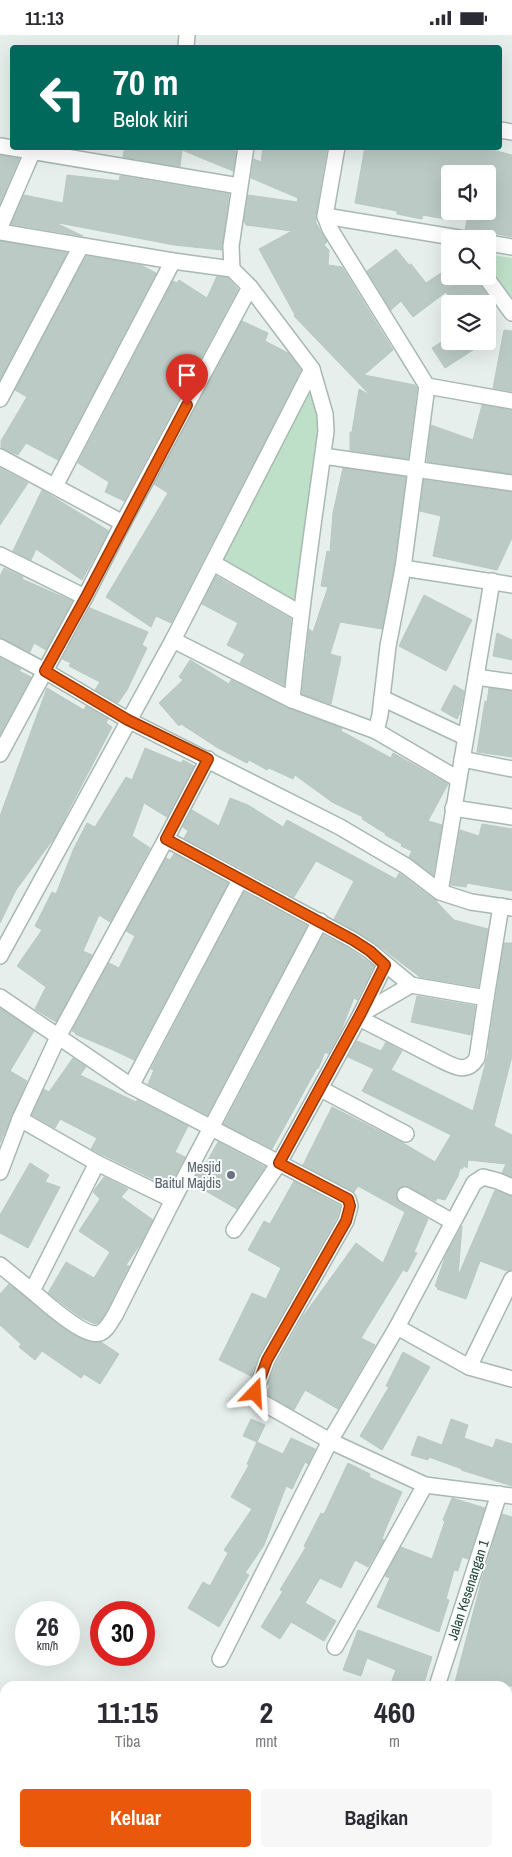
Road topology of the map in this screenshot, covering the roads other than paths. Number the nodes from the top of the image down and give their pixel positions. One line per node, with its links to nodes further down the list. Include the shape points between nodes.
1 (18, 150): 4 (street)
2 (245, 150): 5 (street)
3 (336, 150): 6 (street)
4 (32, 153): 5 (street); 7 (street)
5 (239, 186): 14 (street, via 231,246)
6 (325, 216): 9 (street); 19 (street)
7 (0, 227)
8 (0, 232): 11 (street)
9 (441, 235)
10 (496, 244): 12 (street)
11 (81, 246): 13 (street); 20 (street)
12 (512, 247)
13 (173, 261): 14 (street); 26 (street)
14 (232, 269): 16 (street)
15 (492, 285): 17 (street)
16 (250, 287): 18 (street); 27 (street)
17 (512, 313)
18 (312, 369): 22 (street, via 326,414); 29 (street)
19 (427, 386): 21 (street); 24 (street)
20 (0, 399)
21 (512, 401)
22 (322, 456): 24 (street); 34 (street)
23 (0, 457): 26 (street)
24 (415, 469): 25 (street); 30 (street)
25 (512, 483)
26 (55, 486): 27 (street)
27 (123, 523): 33 (street)
28 (0, 555): 33 (street)
29 (213, 563): 34 (street); 35 (street)
30 (402, 568): 31 (street); 41 (street)
31 (492, 581): 32 (street); 38 (street)
32 (512, 585)
33 (86, 597): 37 (street)
34 (300, 613): 40 (street)
35 (173, 640): 40 (street); 42 (street)
36 (0, 647): 37 (street)
37 (45, 671): 42 (street); 45 (street)
38 (476, 677): 39 (street); 44 (street)
39 (512, 682)
40 (292, 699): 43 (street)
41 (382, 699): 43 (street); 44 (street)
42 (128, 720): 46 (street); 57 (street)
43 (376, 731): 49 (street)
44 (465, 737): 47 (street)
45 (0, 754)
46 (208, 759): 52 (street); 54 (street, via 340,827)
47 (462, 759): 48 (street); 49 (street)
48 (512, 769)
49 (458, 779): 50 (street)
50 (453, 808): 51 (street); 54 (street)
51 (512, 815)
52 (166, 839): 53 (street); 63 (street)
53 (240, 880): 56 (street); 64 (street)
54 (440, 892): 55 (street, via 470,902)
55 (507, 907): 61 (street)
56 (320, 921): 58 (street, via 370,951); 67 (street)
57 (0, 956)
58 (385, 965): 59 (street); 62 (street)
59 (411, 985): 61 (street); 62 (street)
60 (0, 997): 63 (street)
61 (486, 998): 62 (street, via 476,1058 467,1068 446,1063)
62 (360, 1016): 65 (street)
63 (58, 1037): 64 (street); 66 (street)
64 (131, 1086): 67 (street)
65 (321, 1089): 68 (street); 70 (street)
66 (20, 1119): 69 (street); 71 (street)
67 (210, 1128): 70 (street); 74 (street)
68 (406, 1134)
69 (97, 1163): 74 (street); 79 (street)
70 (279, 1163): 76 (street); 83 (street, via 348,1199 350,1206 337,1237 267,1360 255,1393 258,1400)
71 (0, 1172)
72 (512, 1187): 75 (street, via 483,1177 474,1183)
73 (405, 1195): 75 (street)
74 (173, 1200): 79 (street, via 105,1330 98,1334 90,1333)
75 (453, 1222): 80 (street)
76 (234, 1230)
77 (0, 1265): 79 (street)
78 (512, 1279): 81 (street)
79 (32, 1291)
80 (397, 1327): 81 (street); 83 (street)
81 (469, 1367): 82 (street)
82 (512, 1379)
83 (330, 1441): 84 (street); 87 (street)
84 (425, 1485): 85 (street); 86 (street)
85 (505, 1495): 88 (street, Jalan Kesenangan 1)
86 (335, 1647)
87 (220, 1659)
88 (439, 1681)

